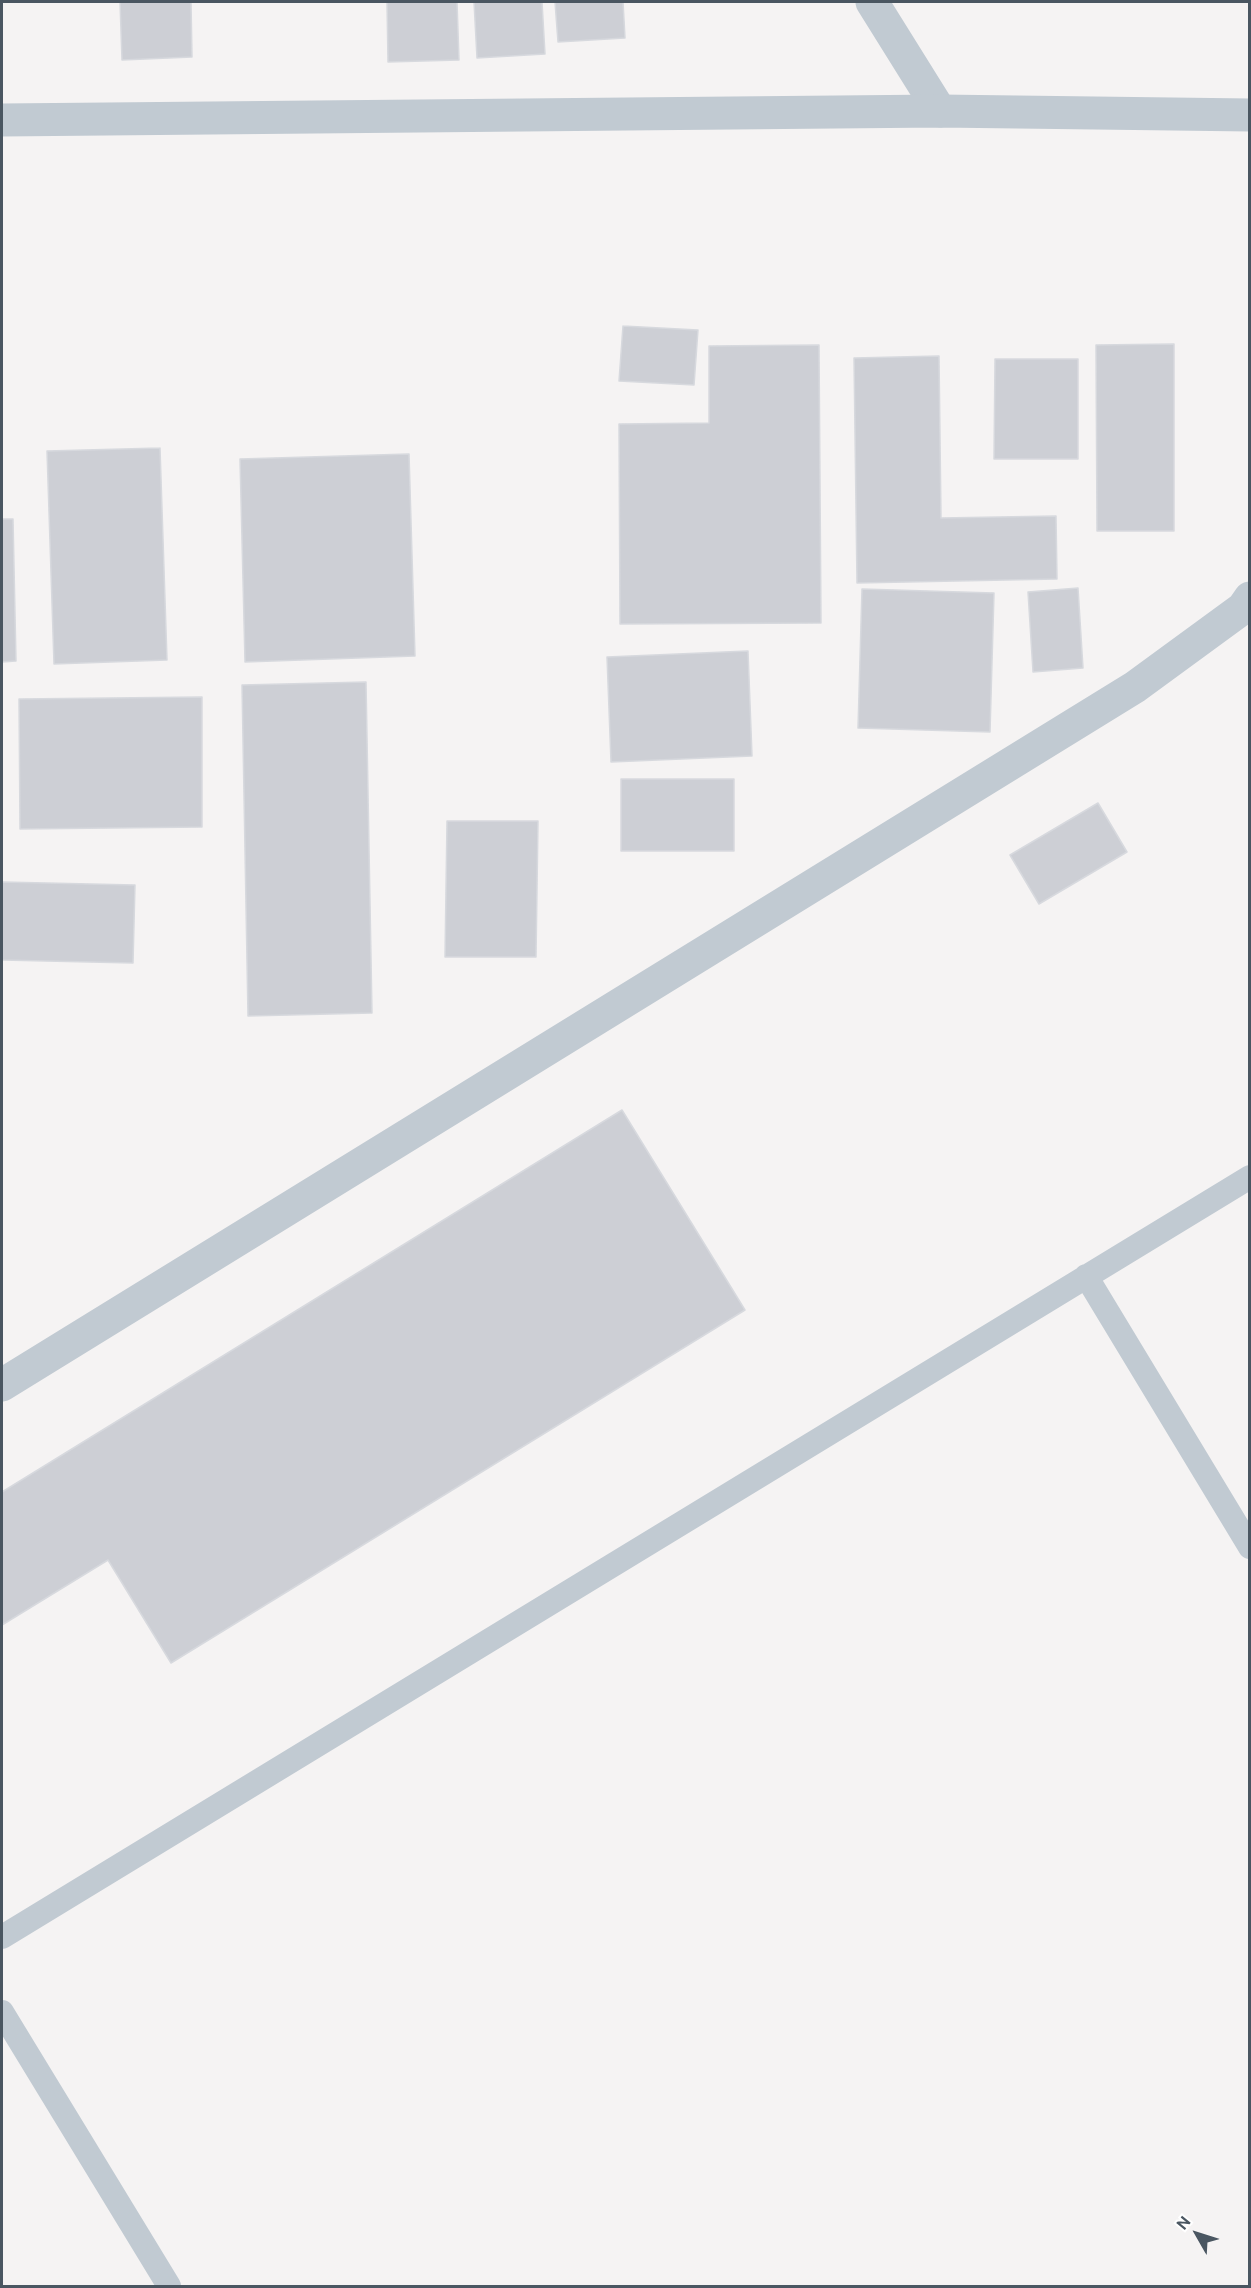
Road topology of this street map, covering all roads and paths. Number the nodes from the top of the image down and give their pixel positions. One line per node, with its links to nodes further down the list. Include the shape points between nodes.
1 (872, 2): 2 (street)
2 (940, 111): 3 (street); 4 (street)
3 (1250, 115)
4 (2, 120)
5 (1250, 598): 8 (street, via 1244,608 1135,687)
6 (1250, 1177): 7 (lane)
7 (1086, 1276): 9 (lane); 10 (lane)
8 (2, 1385)
9 (1250, 1547)
10 (2, 1937)
11 (2, 2012): 12 (lane)
12 (169, 2286)

